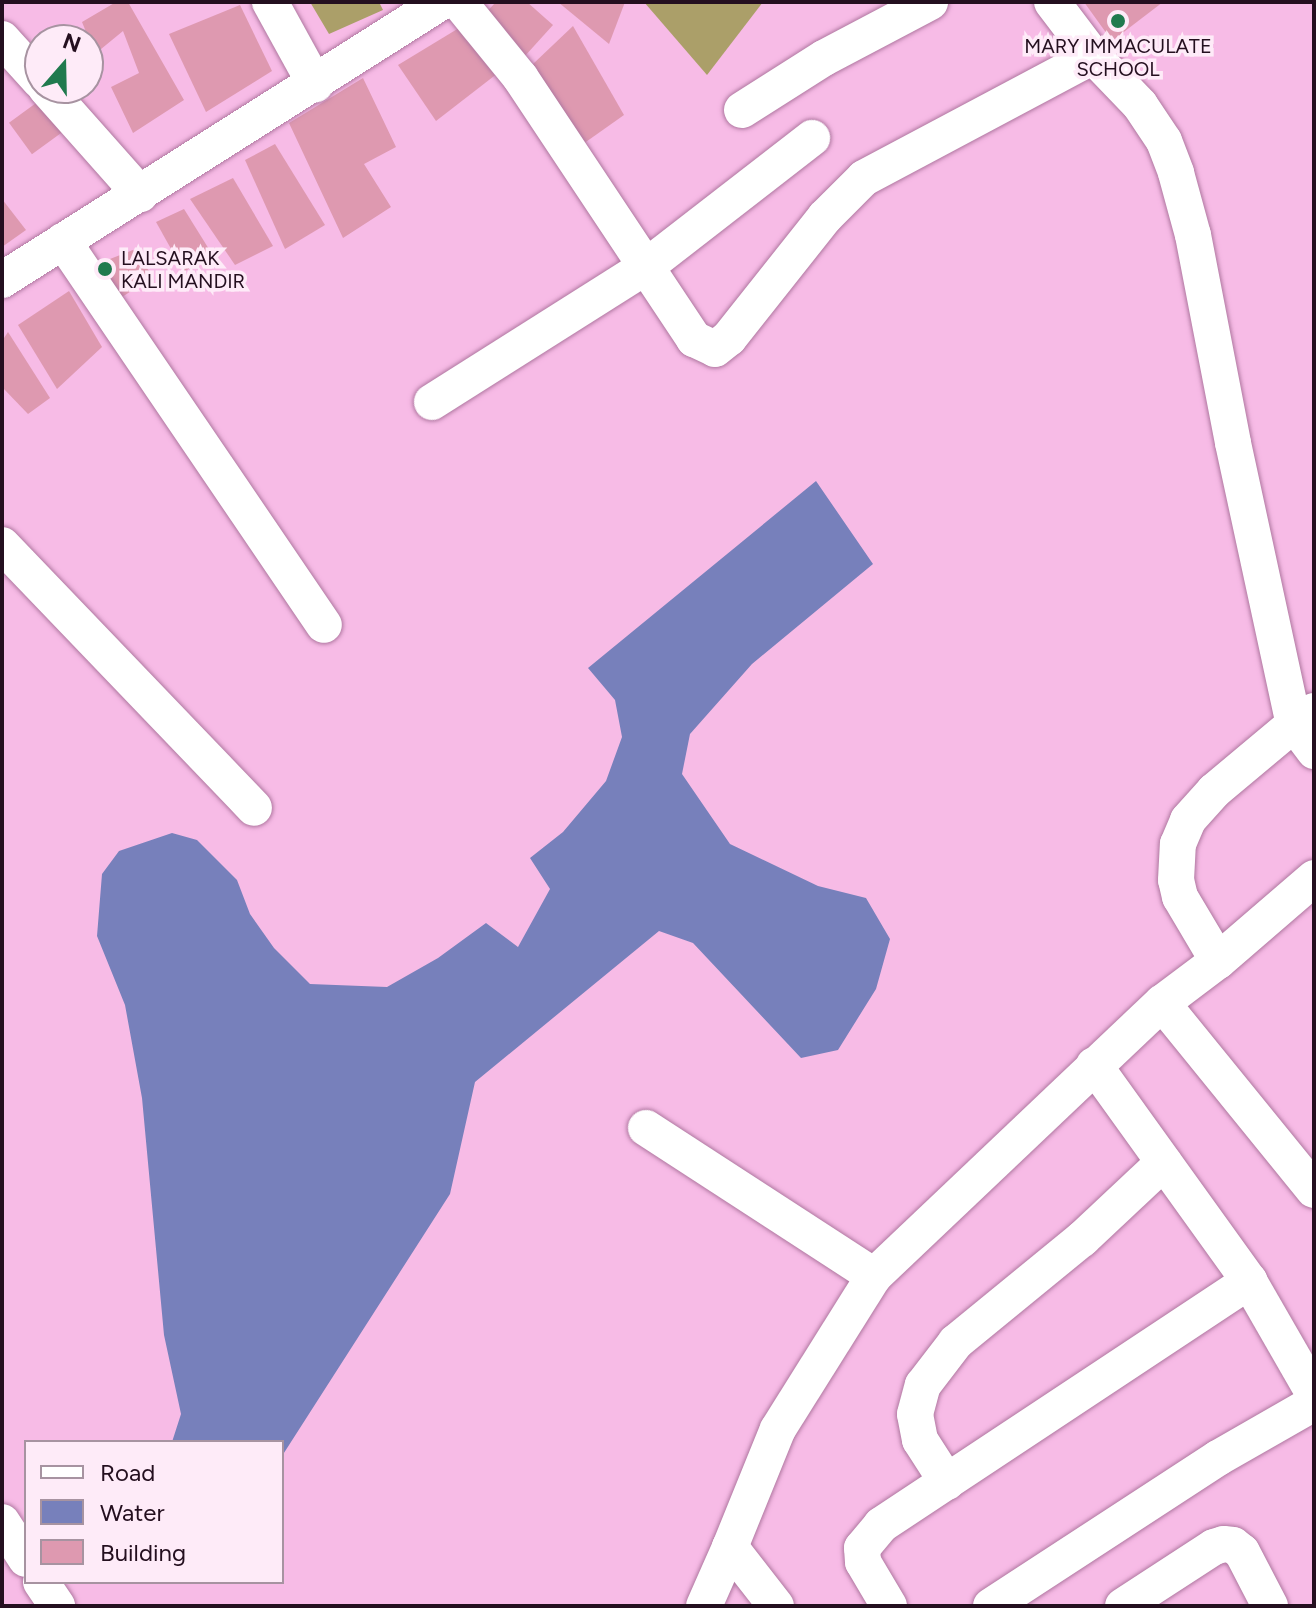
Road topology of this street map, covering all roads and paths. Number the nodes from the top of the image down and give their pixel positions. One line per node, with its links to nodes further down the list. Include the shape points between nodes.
1 (270, 2): 9 (street)
2 (441, 2): 9 (street)
3 (459, 2): 15 (street, via 520,77)
4 (930, 2): 11 (street, via 824,58)
5 (1052, 2): 7 (street)
6 (2, 39): 8 (street)
7 (1093, 56): 15 (street, via 864,178 715,349 694,339); 20 (street, via 1140,105 1164,141 1176,173 1233,443)
8 (24, 63)
9 (315, 84): 13 (street)
10 (60, 104): 13 (street)
11 (742, 110)
12 (812, 138): 15 (street)
13 (140, 194): 14 (street)
14 (63, 241): 16 (street); 19 (street)
15 (647, 266): 17 (street)
16 (2, 280)
17 (432, 402)
18 (2, 545): 21 (street)
19 (324, 625)
20 (1307, 729): 23 (street, via 1214,791 1188,820 1178,844 1180,897)
21 (254, 808)
22 (1314, 878): 23 (street)
23 (1218, 961): 24 (street)
24 (1162, 1003): 25 (street); 28 (street)
25 (1094, 1065): 27 (street); 29 (street)
26 (646, 1128): 29 (street)
27 (1164, 1162): 30 (street); 33 (street, via 1082,1239 956,1342 923,1385 915,1414 920,1440)
28 (1314, 1190)
29 (874, 1276): 35 (street, via 778,1429)
30 (1249, 1281): 31 (street); 33 (street)
31 (1314, 1394)
32 (1314, 1403): 43 (street, via 1218,1458)
33 (947, 1482): 42 (street, via 881,1525 862,1548 863,1562)
34 (2, 1522): 36 (street)
35 (730, 1547): 40 (street); 41 (street)
36 (24, 1556)
37 (42, 1584): 39 (street)
38 (1125, 1605): 44 (street, via 1224,1544 1242,1552)
39 (57, 1606)
40 (704, 1606)
41 (776, 1606)
42 (889, 1606)
43 (991, 1606)
44 (1270, 1606)

